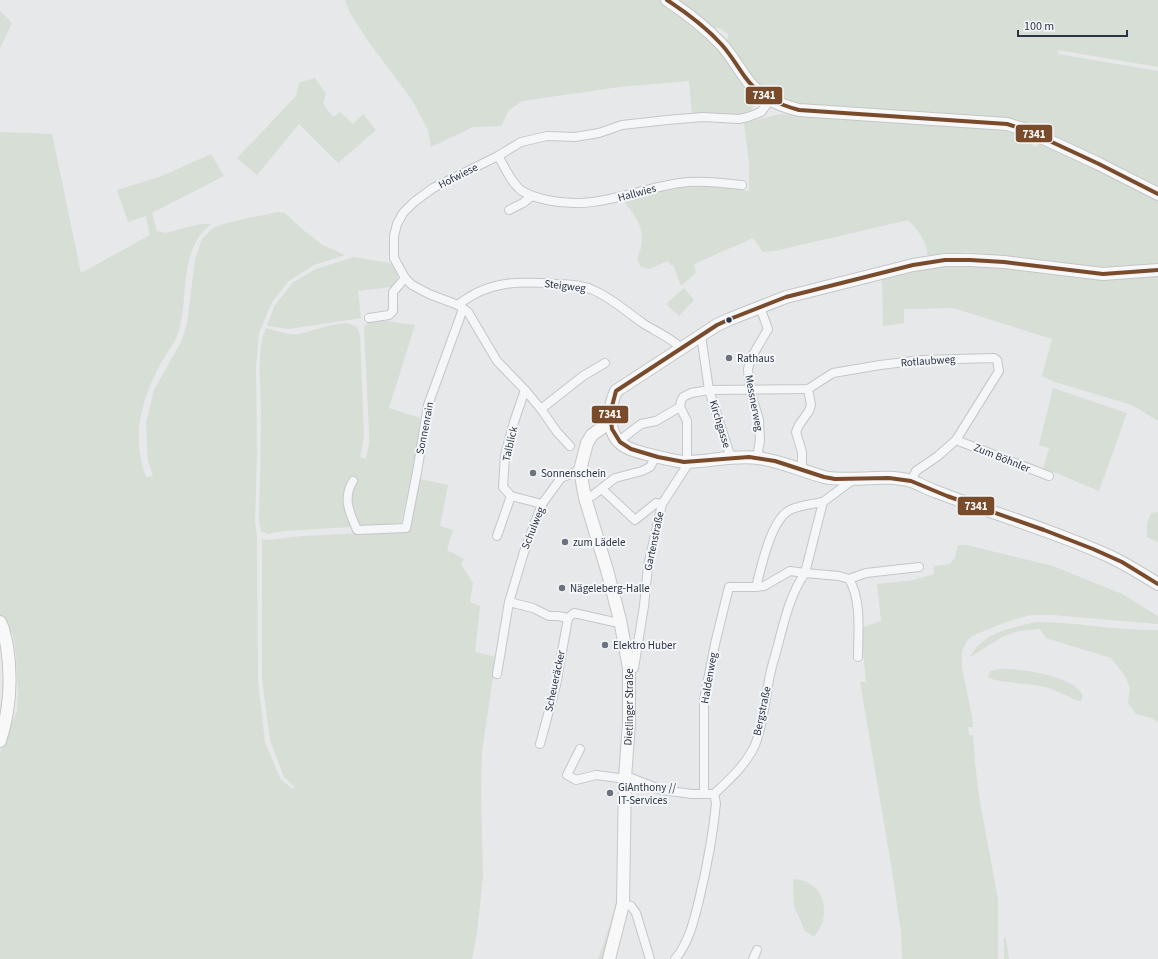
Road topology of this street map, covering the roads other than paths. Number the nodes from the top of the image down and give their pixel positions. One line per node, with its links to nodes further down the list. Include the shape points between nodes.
1 (667, 0): 2 (street, via 684,11 722,44 752,86)
2 (770, 100): 3 (street, Hofwiese, via 761,112 748,117 704,117 622,125 575,138 547,136 521,142); 5 (street, via 799,110 1007,124 1033,133)
3 (498, 156): 6 (street, Hallwies, via 521,190); 9 (street, Hofwiese, via 433,188 403,213 396,224 394,258)
4 (742, 185): 6 (street, Hallwies, via 680,183 643,190 611,200 587,203 563,204)
5 (1158, 194)
6 (532, 196): 7 (street)
7 (509, 210)
8 (1158, 270): 11 (street, via 1103,274 1004,262 945,260 853,279 786,297)
9 (405, 278): 10 (street, Hofwiese, via 429,294); 12 (street, via 394,292 393,311 389,316)
10 (461, 307): 14 (street, Steigweg, via 465,300 493,286 514,282 568,284 592,289); 17 (street, via 468,312 497,361); 34 (street, Sonnenrain, via 428,405 406,528 357,530 347,503 348,489)
11 (760, 307): 13 (street, via 730,319); 19 (street, Messnerweg, via 768,329 751,358 748,369)
12 (370, 318)
13 (701, 335): 14 (street); 18 (street, Kirchgasse)
14 (682, 349): 22 (street, via 616,391 611,402)
15 (605, 363): 21 (street, via 583,376)
16 (808, 389): 19 (street); 23 (street, Rotlaubweg, via 833,373 880,365 922,360 994,358 997,360 999,371); 30 (street, via 811,405 796,432 802,452)
17 (525, 390): 21 (street); 37 (street, Talblick, via 505,455 503,487)
18 (709, 390): 19 (street); 20 (street, via 683,397); 27 (street, Kirchgasse)
19 (750, 390): 28 (street, Messnerweg, via 759,420 760,440)
20 (680, 407): 24 (street, via 656,421 641,424); 29 (street, via 687,421)
21 (541, 409): 25 (street)
22 (610, 424): 24 (street); 31 (street, Dietlinger Straße, via 592,435 587,443)
23 (956, 440): 32 (street, Zum Böhnler); 35 (street, Rotlaubweg, via 916,471)
24 (619, 441): 26 (street, via 626,447)
25 (570, 446)
26 (656, 456): 29 (street); 36 (street, via 650,467 615,478)
27 (730, 458): 28 (street); 29 (street)
28 (757, 458): 30 (street)
29 (687, 463): 41 (street, Gartenstraße)
30 (802, 469): 33 (street, via 824,477)
31 (580, 470): 38 (street, Dietlinger Straße); 40 (street, Schulweg, via 561,478)
32 (1049, 476)
33 (855, 478): 35 (street, via 881,477); 39 (street)
34 (353, 481)
35 (911, 481): 46 (street, via 1109,556)
36 (602, 489): 38 (street); 41 (street, via 636,520 656,503)
37 (511, 496): 40 (street); 42 (street)
38 (585, 498): 50 (street, Dietlinger Straße)
39 (823, 502): 44 (street, Bergstraße); 47 (street, via 790,510 784,514 766,548)
40 (542, 504): 48 (street, Schulweg)
41 (662, 504): 53 (street, Gartenstraße, via 648,566 634,668)
42 (497, 536)
43 (919, 567): 45 (street, via 866,573)
44 (805, 573): 45 (street); 47 (street, via 790,571 764,586); 60 (street, Bergstraße, via 796,585 784,621 770,675 760,731 754,746 732,777)
45 (849, 579): 52 (street, via 857,603)
46 (1158, 584)
47 (756, 587): 59 (street, Haldenweg, via 729,587 704,700)
48 (509, 602): 49 (street, via 533,608 549,616); 54 (street, Schulweg)
49 (568, 618): 50 (street, via 574,613 614,622); 56 (street, Scheueräcker, via 556,685)
50 (620, 620): 53 (street, Dietlinger Straße)
51 (0, 622): 55 (street, via 8,654 10,692)
52 (858, 657)
53 (629, 668): 58 (street, Dietlinger Straße)
54 (496, 674)
55 (0, 741)
56 (540, 744)
57 (580, 749): 58 (street, via 567,775 576,780 596,775)
58 (625, 778): 59 (street, via 662,790); 61 (street, Dietlinger Straße)
59 (704, 794): 60 (street)
60 (714, 794): 65 (street, via 716,803 708,865 688,939)
61 (623, 904): 63 (street, Dietlinger Straße); 64 (street, via 631,906 636,913)
62 (757, 950): 66 (street)
63 (609, 959)
64 (650, 959)
65 (675, 959)
66 (753, 959)

